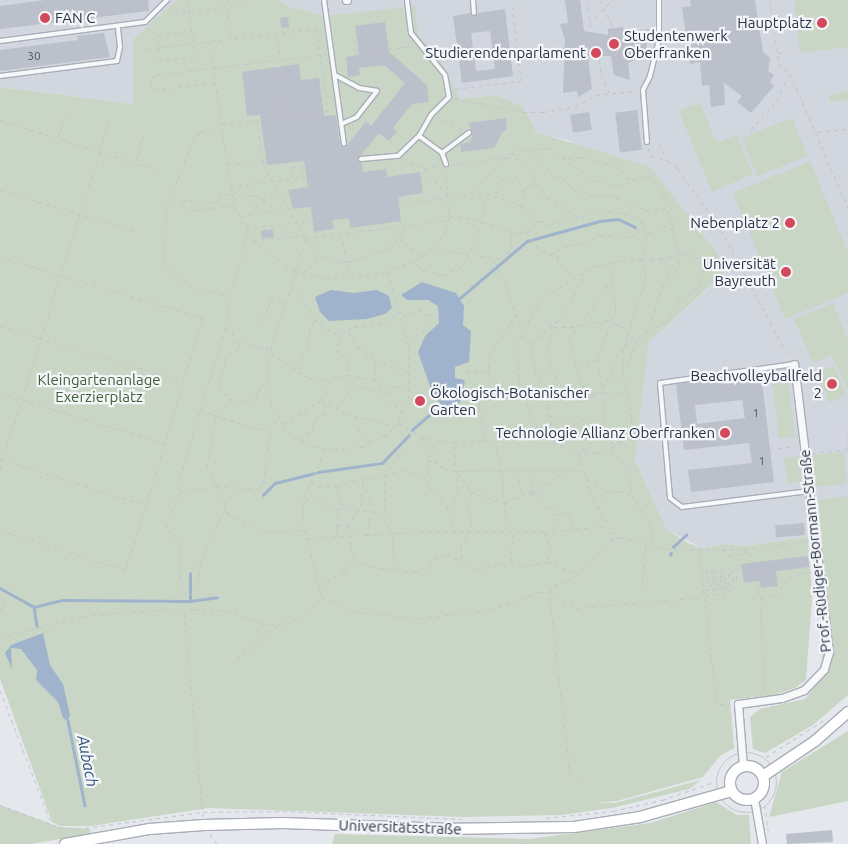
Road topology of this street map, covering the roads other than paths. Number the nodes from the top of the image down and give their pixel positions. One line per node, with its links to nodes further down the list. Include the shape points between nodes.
1 (167, 0): 7 (lane, via 145,22)
2 (324, 0): 9 (lane)
3 (407, 0): 13 (lane, via 411,34 438,66 449,88 449,97 431,115)
4 (473, 0): 6 (lane)
5 (659, 0): 14 (lane, via 659,41 643,90)
6 (474, 13)
7 (118, 28): 8 (lane); 10 (lane, via 120,47 117,61)
8 (0, 41)
9 (335, 75): 11 (lane); 11 (lane, via 359,88 377,91 357,117)
10 (0, 76)
11 (341, 124): 15 (lane)
12 (469, 133): 16 (lane)
13 (418, 136): 16 (lane); 17 (lane, via 398,156)
14 (647, 142)
15 (344, 144)
16 (442, 153): 18 (lane)
17 (362, 159)
18 (446, 164)
19 (794, 364): 20 (street, Prof.-Rüdiger-Bormann-Straße); 20 (lane, via 660,383 670,498 682,507)
20 (809, 492): 22 (street, Prof.-Rüdiger-Bormann-Straße, via 829,652 824,669 804,690 793,695 738,704)
21 (848, 712): 23 (main road, via 814,741)
22 (743, 766): 23 (main road, via 753,766); 24 (main road, via 731,775)
23 (763, 776): 25 (main road, via 764,786)
24 (731, 790): 25 (main road, via 739,798); 26 (main road, Universitätsstraße, via 640,817 574,826 443,829 283,822 149,829)
25 (754, 798): 27 (street)
26 (65, 844)
27 (762, 844)

